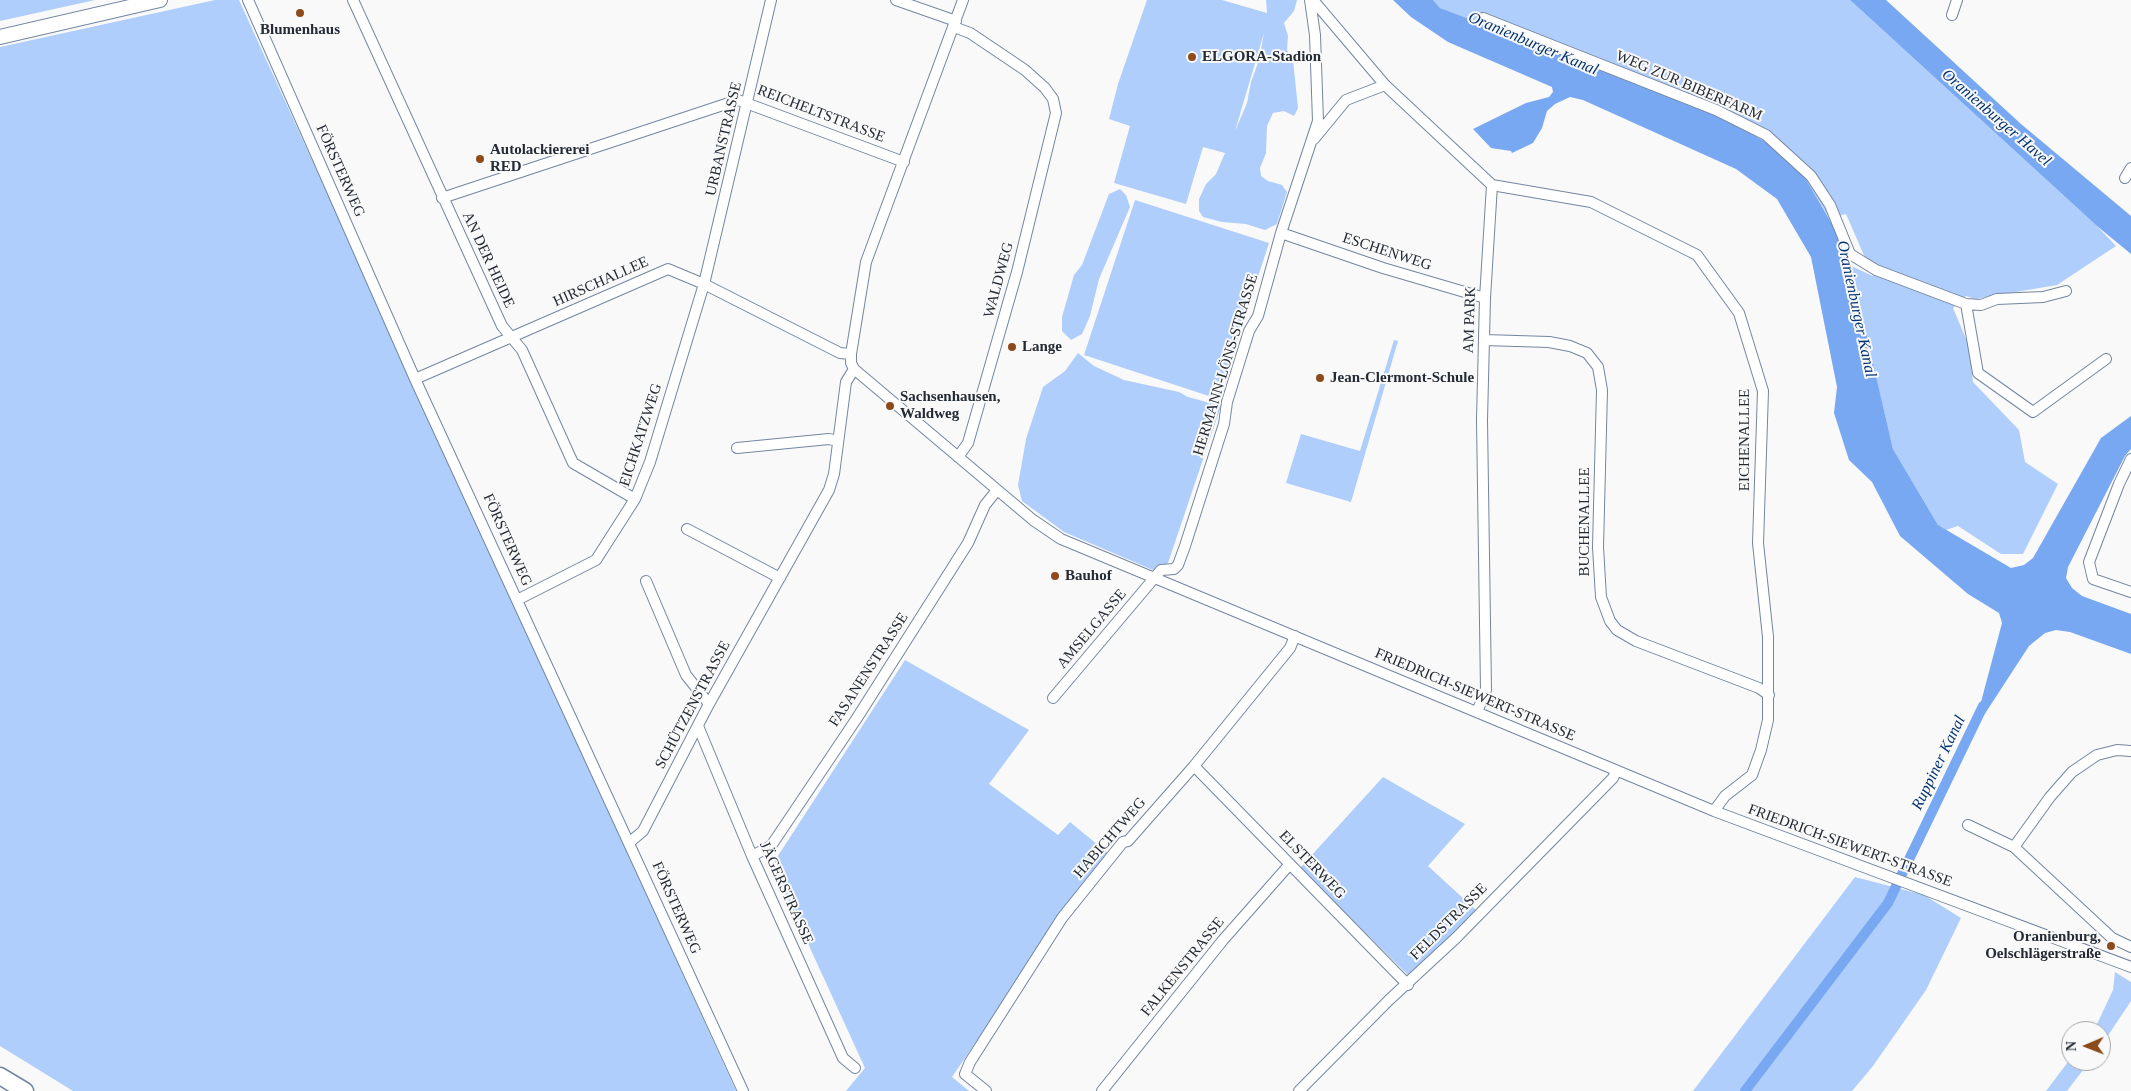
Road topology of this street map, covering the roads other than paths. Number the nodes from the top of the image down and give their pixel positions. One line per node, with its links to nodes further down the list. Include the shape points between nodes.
1 (160, 0): 12 (main road)
2 (248, 0): 31 (street, FÖRSTERWEG)
3 (353, 0): 20 (street, AN DER HEIDE)
4 (771, 0): 14 (street, URBANSTRASSE)
5 (896, 0): 11 (street)
6 (963, 0): 11 (street)
7 (1311, 0): 13 (street); 15 (street, HERMANN-LÖNS-STRASSE, via 1319,110)
8 (1957, 0): 9 (street)
9 (1952, 15)
10 (1483, 18): 25 (street, WEG ZUR BIBERFARM, via 1716,110 1766,135 1811,176 1830,205 1850,254 1876,270)
11 (955, 24): 16 (street); 34 (street, WALDWEG, via 1025,70 1045,88 1056,108 1056,119 1017,272 968,443)
12 (0, 37)
13 (1385, 85): 15 (street, HERMANN-LÖNS-STRASSE, via 1346,100); 19 (street)
14 (748, 103): 16 (street, REICHELTSTRASSE); 20 (street, REICHELTSTRASSE, via 738,100); 22 (street, URBANSTRASSE)
15 (1310, 144): 21 (street, HERMANN-LÖNS-STRASSE)
16 (904, 162): 28 (street, via 866,262)
17 (2131, 168): 18 (street)
18 (2125, 178)
19 (1492, 186): 24 (street, AM PARK); 45 (street, EICHENALLEE, via 1591,202 1697,255 1739,313 1763,391 1758,543 1768,637)
20 (442, 198): 26 (street, AN DER HEIDE, via 502,326)
21 (1281, 233): 24 (street, ESCHENWEG); 40 (street, HERMANN-LÖNS-STRASSE, via 1183,553 1174,569 1161,570)
22 (704, 284): 26 (street, HIRSCHALLEE, via 668,270); 28 (street, HIRSCHALLEE, via 840,353); 37 (street, EICHKATZWEG)
23 (2066, 291): 25 (street, WEG ZUR BIBERFARM, via 2043,297)
24 (1485, 298): 27 (street, AM PARK)
25 (1966, 304): 29 (street, via 1978,374 2033,412)
26 (512, 338): 31 (street, HIRSCHALLEE); 37 (street, AN DER HEIDE, via 522,350 573,463)
27 (1484, 340): 45 (street, BUCHENALLEE, via 1549,342 1570,346 1586,353 1598,366 1602,390 1598,547 1601,597 1617,630 1636,641 1759,688); 48 (street, AM PARK, via 1486,690)
28 (851, 354): 30 (street)
29 (2106, 360)
30 (854, 369): 32 (street, SCHÜTZENSTRASSE, via 846,382); 34 (street, FRIEDRICH-SIEWERT-STRASSE)
31 (415, 378): 43 (street, FÖRSTERWEG)
32 (838, 441): 33 (street); 39 (street, SCHÜTZENSTRASSE, via 829,490)
33 (737, 448)
34 (958, 457): 36 (street, FRIEDRICH-SIEWERT-STRASSE)
35 (2131, 459): 42 (street, via 2089,562 2093,579)
36 (997, 490): 40 (street, FRIEDRICH-SIEWERT-STRASSE, via 1061,539); 57 (street, FASANENSTRASSE, via 985,505 968,543 772,846)
37 (636, 499): 43 (street, EICHKATZWEG, via 596,560)
38 (687, 529): 39 (street)
39 (780, 578): 47 (street, SCHÜTZENSTRASSE)
40 (1154, 578): 44 (street, FRIEDRICH-SIEWERT-STRASSE); 46 (street, AMSELGASSE)
41 (646, 581): 47 (street, via 686,675)
42 (2131, 592)
43 (517, 600): 55 (street, FÖRSTERWEG)
44 (1296, 636): 48 (street, FRIEDRICH-SIEWERT-STRASSE); 51 (street, HABICHTWEG, via 1290,648)
45 (1769, 695): 53 (street, EICHENALLEE, via 1764,740 1752,775 1725,796)
46 (1053, 698)
47 (709, 704): 49 (street, SCHÜTZENSTRASSE)
48 (1477, 712): 52 (street, FRIEDRICH-SIEWERT-STRASSE)
49 (698, 726): 55 (street, SCHÜTZENSTRASSE, via 642,831); 57 (street, JÄGERSTRASSE)
50 (2131, 751): 56 (street, via 2117,750 2096,755 2072,772)
51 (1194, 766): 58 (street, ELSTERWEG); 66 (street, HABICHTWEG, via 1128,841 1123,842 1062,918 965,1074)
52 (1616, 771): 53 (street, FRIEDRICH-SIEWERT-STRASSE); 61 (street, FELDSTRASSE, via 1613,778)
53 (1714, 811): 60 (street, FRIEDRICH-SIEWERT-STRASSE)
54 (1968, 825): 56 (street)
55 (630, 842): 65 (street, FÖRSTERWEG)
56 (2014, 846): 59 (street, via 2112,938)
57 (752, 856): 62 (street, JÄGERSTRASSE, via 843,1058)
58 (1290, 864): 61 (street, ELSTERWEG); 67 (street, FALKENSTRASSE, via 1223,940)
59 (2131, 947)
60 (2131, 967)
61 (1408, 985): 68 (street, FELDSTRASSE)
62 (855, 1068)
63 (0, 1076): 64 (highway)
64 (25, 1091)
65 (743, 1091)
66 (986, 1091)
67 (1102, 1091)
68 (1299, 1091)

